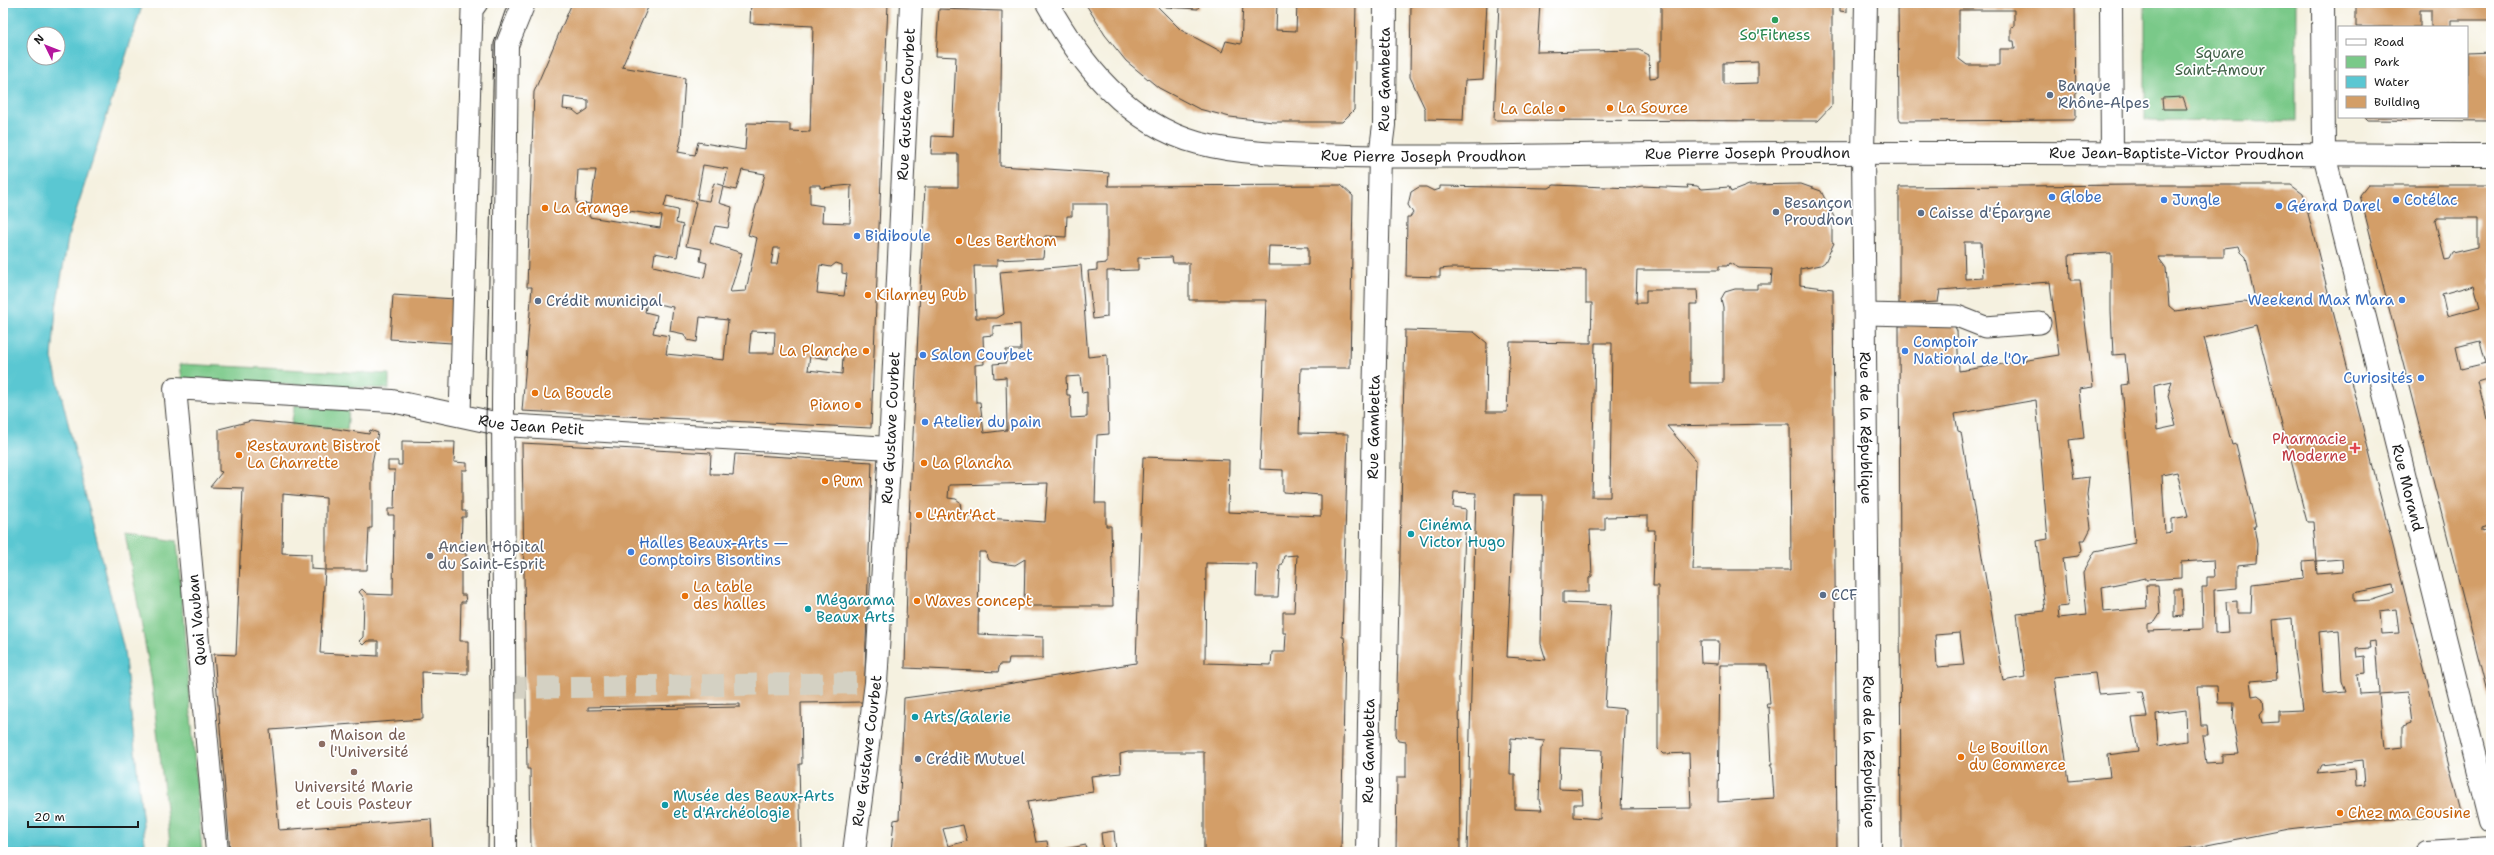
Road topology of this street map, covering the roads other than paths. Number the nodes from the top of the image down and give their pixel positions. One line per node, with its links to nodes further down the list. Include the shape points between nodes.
1 (524, 3): 18 (street, via 507,45)
2 (911, 3): 19 (street, Rue Gustave Courbet)
3 (1047, 3): 13 (street, Rue Pierre Joseph Proudhon, via 1094,74 1124,103 1155,126 1198,143 1258,153)
4 (1385, 3): 13 (street, Rue Gambetta, via 1384,125)
5 (1866, 3): 9 (street, Rue de la République)
6 (2111, 3): 10 (street)
7 (2323, 3): 11 (street, Rue Morand)
8 (475, 6): 17 (lane)
9 (1863, 152): 10 (street, Rue Jean-Baptiste-Victor Proudhon); 13 (street, Rue Pierre Joseph Proudhon); 14 (street, Rue de la République)
10 (2112, 153): 11 (street, Rue Jean-Baptiste-Victor Proudhon)
11 (2324, 154): 12 (street, Rue Jean-Baptiste-Victor Proudhon); 20 (street, Rue Morand)
12 (2491, 154)
13 (1380, 156): 25 (street, Rue Gambetta)
14 (1865, 314): 15 (lane, via 1957,316 1985,327); 26 (street, Rue de la République)
15 (2040, 323)
16 (174, 388): 17 (street, Rue Jean Petit, via 392,401); 22 (street, Quai Vauban)
17 (460, 415): 18 (street, Rue Jean Petit)
18 (504, 425): 19 (street, Rue Jean Petit); 23 (street)
19 (890, 448): 24 (street, Rue Gustave Courbet, via 876,683)
20 (2491, 822)
21 (2491, 848): 27 (street)
22 (217, 852)
23 (505, 852)
24 (854, 852)
25 (1367, 852)
26 (1870, 852)
27 (2427, 852)

